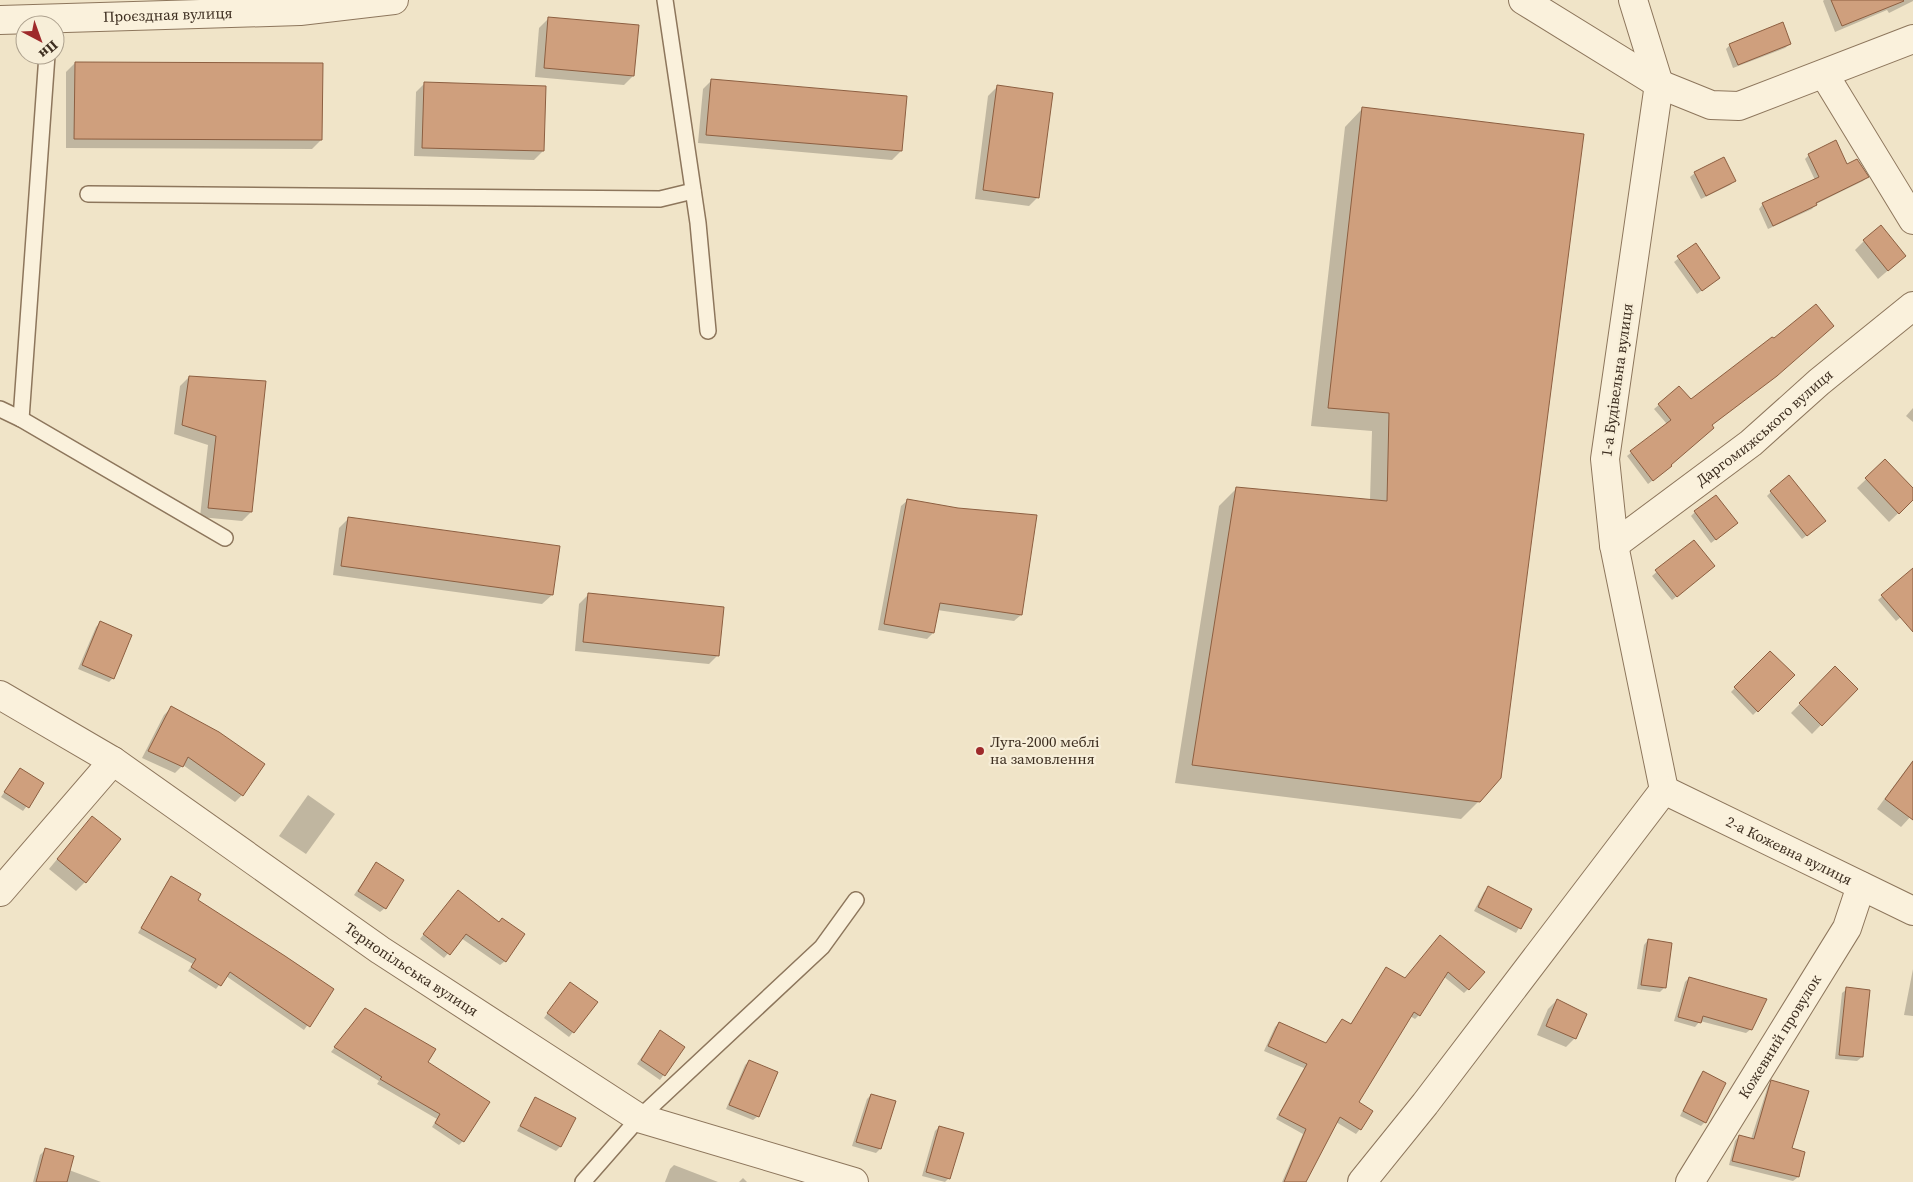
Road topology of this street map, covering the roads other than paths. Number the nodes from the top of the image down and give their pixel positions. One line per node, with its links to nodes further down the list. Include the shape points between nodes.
1 (394, 0): 7 (street, Проєздная вулиця, via 300,11)
2 (665, 0): 12 (lane)
3 (1523, 0): 11 (street)
4 (1633, 0): 11 (street, 1-а Будівельна вулиця)
5 (0, 20): 6 (street, Проєздная вулиця)
6 (15, 21)
7 (65, 21)
8 (1913, 39): 10 (street)
9 (46, 65): 18 (lane)
10 (1824, 74): 11 (street, via 1739,106 1711,105); 14 (street)
11 (1659, 84): 20 (street, 1-а Будівельна вулиця, via 1605,459)
12 (693, 191): 13 (lane, via 660,199); 16 (lane)
13 (88, 194)
14 (1913, 220)
15 (1913, 306): 20 (street, Даргомижського вулиця, via 1819,382 1752,443)
16 (708, 331)
17 (0, 409): 18 (lane)
18 (21, 419): 19 (lane)
19 (224, 538)
20 (1614, 545): 23 (street, 1-а Будівельна вулиця)
21 (0, 695): 22 (street, Тернопільська вулиця)
22 (113, 762): 25 (street); 28 (street, Тернопільська вулиця, via 380,950)
23 (1664, 790): 24 (street, 2-а Кожевна вулиця); 31 (street)
24 (1861, 886): 27 (street, 2-а Кожевна вулиця); 32 (street, Кожевний провулок, via 1847,928)
25 (0, 892)
26 (856, 900): 28 (lane, via 822,947)
27 (1913, 911)
28 (639, 1118): 29 (lane); 30 (street, Тернопільська вулиця)
29 (583, 1182)
30 (854, 1182)
31 (1362, 1182)
32 (1690, 1182)

